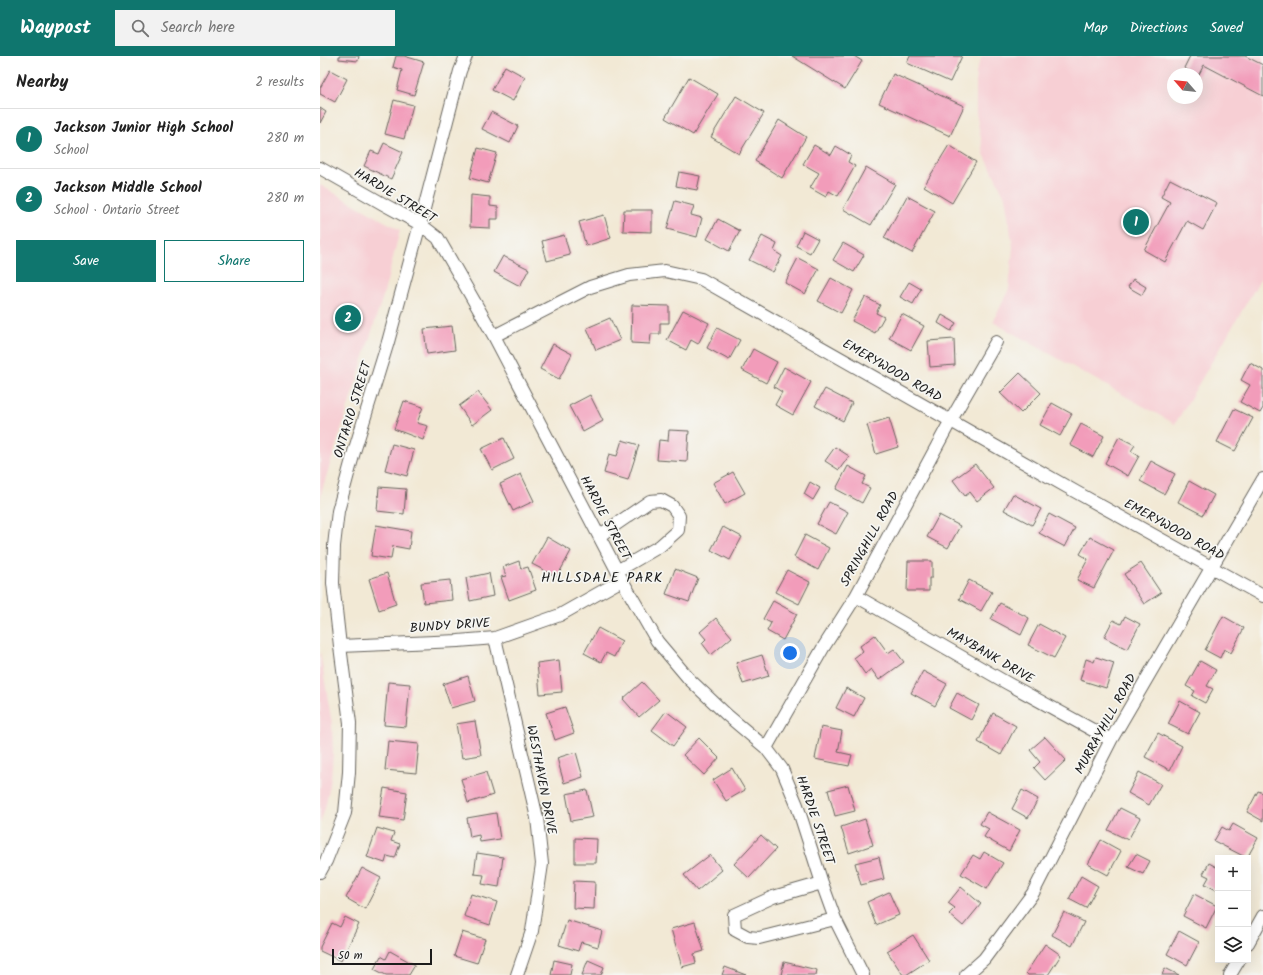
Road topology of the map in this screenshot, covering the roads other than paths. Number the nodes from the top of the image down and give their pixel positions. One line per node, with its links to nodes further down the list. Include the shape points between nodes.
1 (466, 56): 3 (street, ONTARIO STREET)
2 (320, 168): 3 (street, HARDIE STREET)
3 (420, 224): 4 (street, HARDIE STREET, via 438,238); 14 (street, ONTARIO STREET, via 338,511 333,583)
4 (494, 336): 6 (street, EMERYWOOD ROAD, via 590,287 629,275 665,271 701,279); 8 (street, HARDIE STREET)
5 (996, 342): 6 (street, SPRINGHILL ROAD)
6 (951, 420): 9 (street, EMERYWOOD ROAD); 11 (street, SPRINGHILL ROAD)
7 (1263, 479): 9 (street, MURRAYHILL ROAD)
8 (599, 536): 10 (street, HARDIE STREET); 10 (street, BUNDY DRIVE, via 650,501 661,500 672,506 679,516 678,530)
9 (1212, 567): 12 (street, EMERYWOOD ROAD); 15 (street, MURRAYHILL ROAD)
10 (619, 575): 13 (street, BUNDY DRIVE, via 560,614); 16 (street, HARDIE STREET, via 657,641 689,679)
11 (856, 596): 15 (street, MAYBANK DRIVE); 16 (street, SPRINGHILL ROAD)
12 (1263, 596)
13 (495, 638): 14 (street, BUNDY DRIVE); 23 (street, WESTHAVEN DRIVE, via 537,818 542,864 532,931)
14 (340, 646): 17 (street, ONTARIO STREET, via 350,723 349,772 345,813)
15 (1111, 740): 25 (street, MURRAYHILL ROAD, via 1032,893 984,959)
16 (766, 748): 18 (street, HARDIE STREET, via 782,769 797,805)
17 (320, 872)
18 (822, 883): 20 (street, HARDIE STREET); 20 (street, via 773,897 734,915 735,930 748,938 759,938)
19 (1263, 916): 21 (street)
20 (835, 919): 24 (street, HARDIE STREET)
21 (1251, 938)
22 (1236, 963): 26 (street)
23 (517, 975)
24 (863, 975)
25 (966, 975)
26 (1230, 975)

